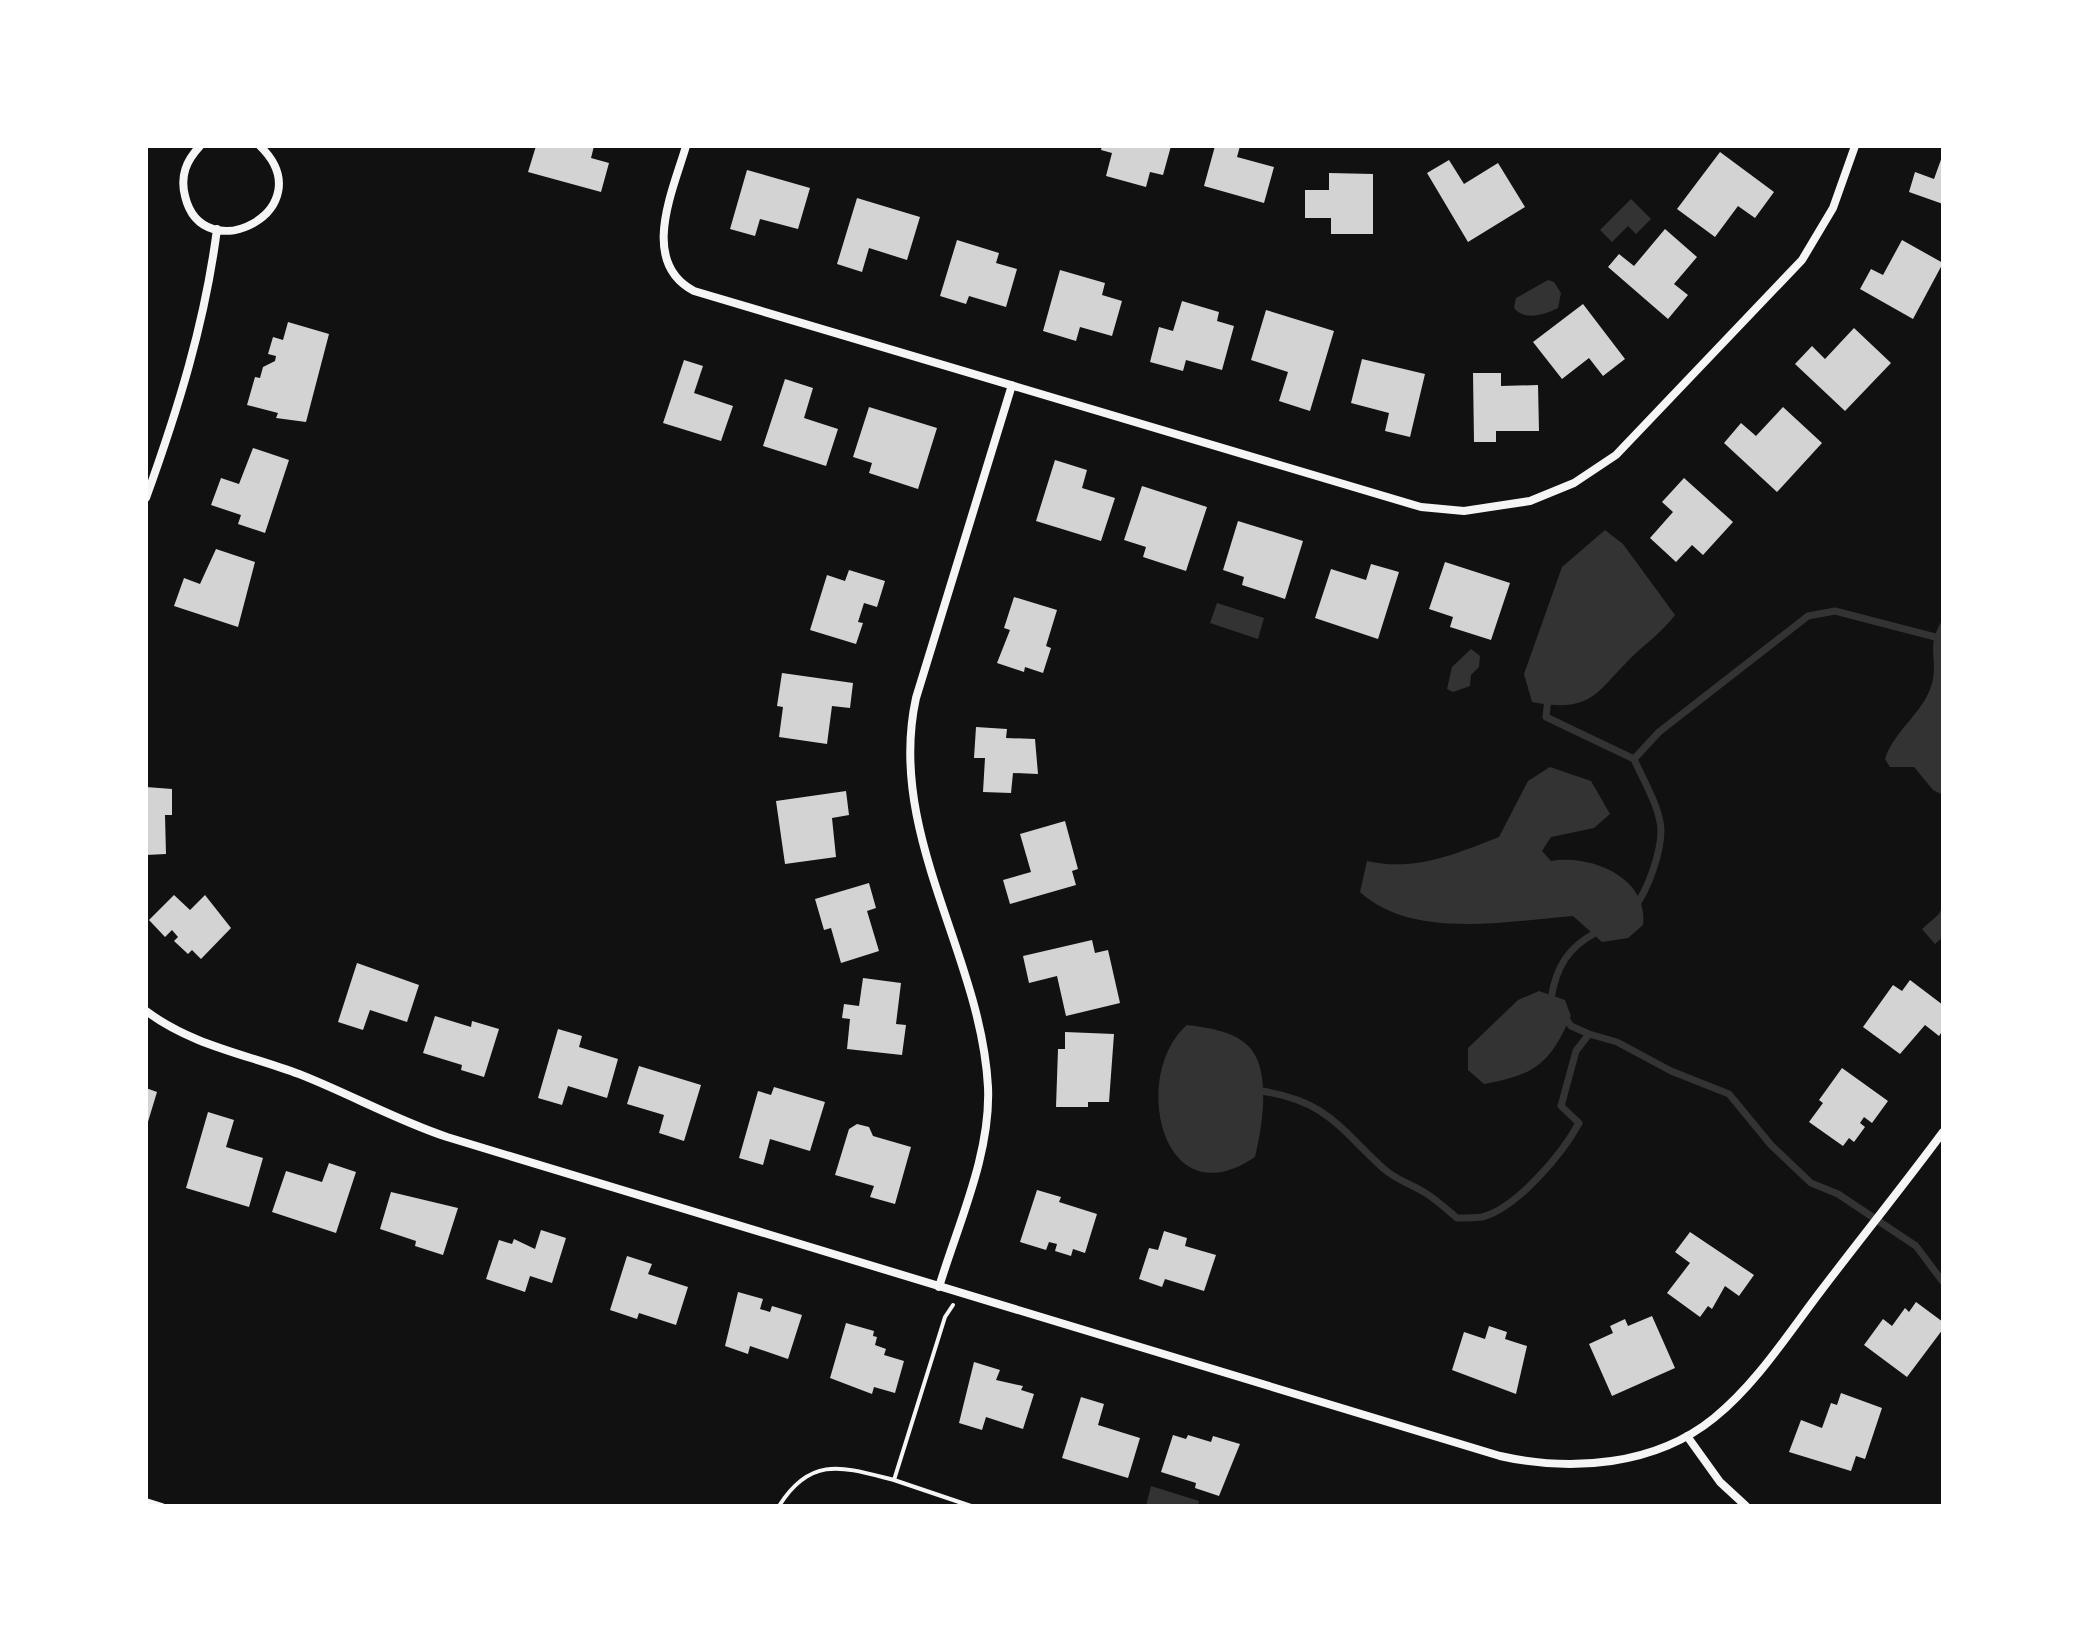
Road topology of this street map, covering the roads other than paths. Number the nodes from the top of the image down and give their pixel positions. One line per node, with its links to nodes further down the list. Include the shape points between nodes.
1 (200, 146): 5 (street, via 184,169 183,186 195,216)
2 (260, 146): 5 (street, via 276,168 276,198 256,224 241,230)
3 (686, 146): 6 (street, via 663,247 669,267 694,291)
4 (1855, 146): 6 (street, via 1833,208 1784,282 1616,455 1574,483 1530,501 1464,511 1421,507)
5 (217, 229): 7 (street, via 193,361)
6 (1012, 385): 10 (street, via 916,698 909,739 919,828 977,1024 988,1084 980,1151)
7 (146, 498)
8 (146, 1011): 10 (street, via 190,1038 298,1074 403,1122)
9 (1943, 1132): 11 (street, via 1743,1389)
10 (939, 1287): 11 (street, via 1534,1463 1603,1463)
11 (1687, 1436): 14 (street, via 1720,1482)
12 (146, 1501): 13 (lane)
13 (162, 1506)
14 (1746, 1506)

